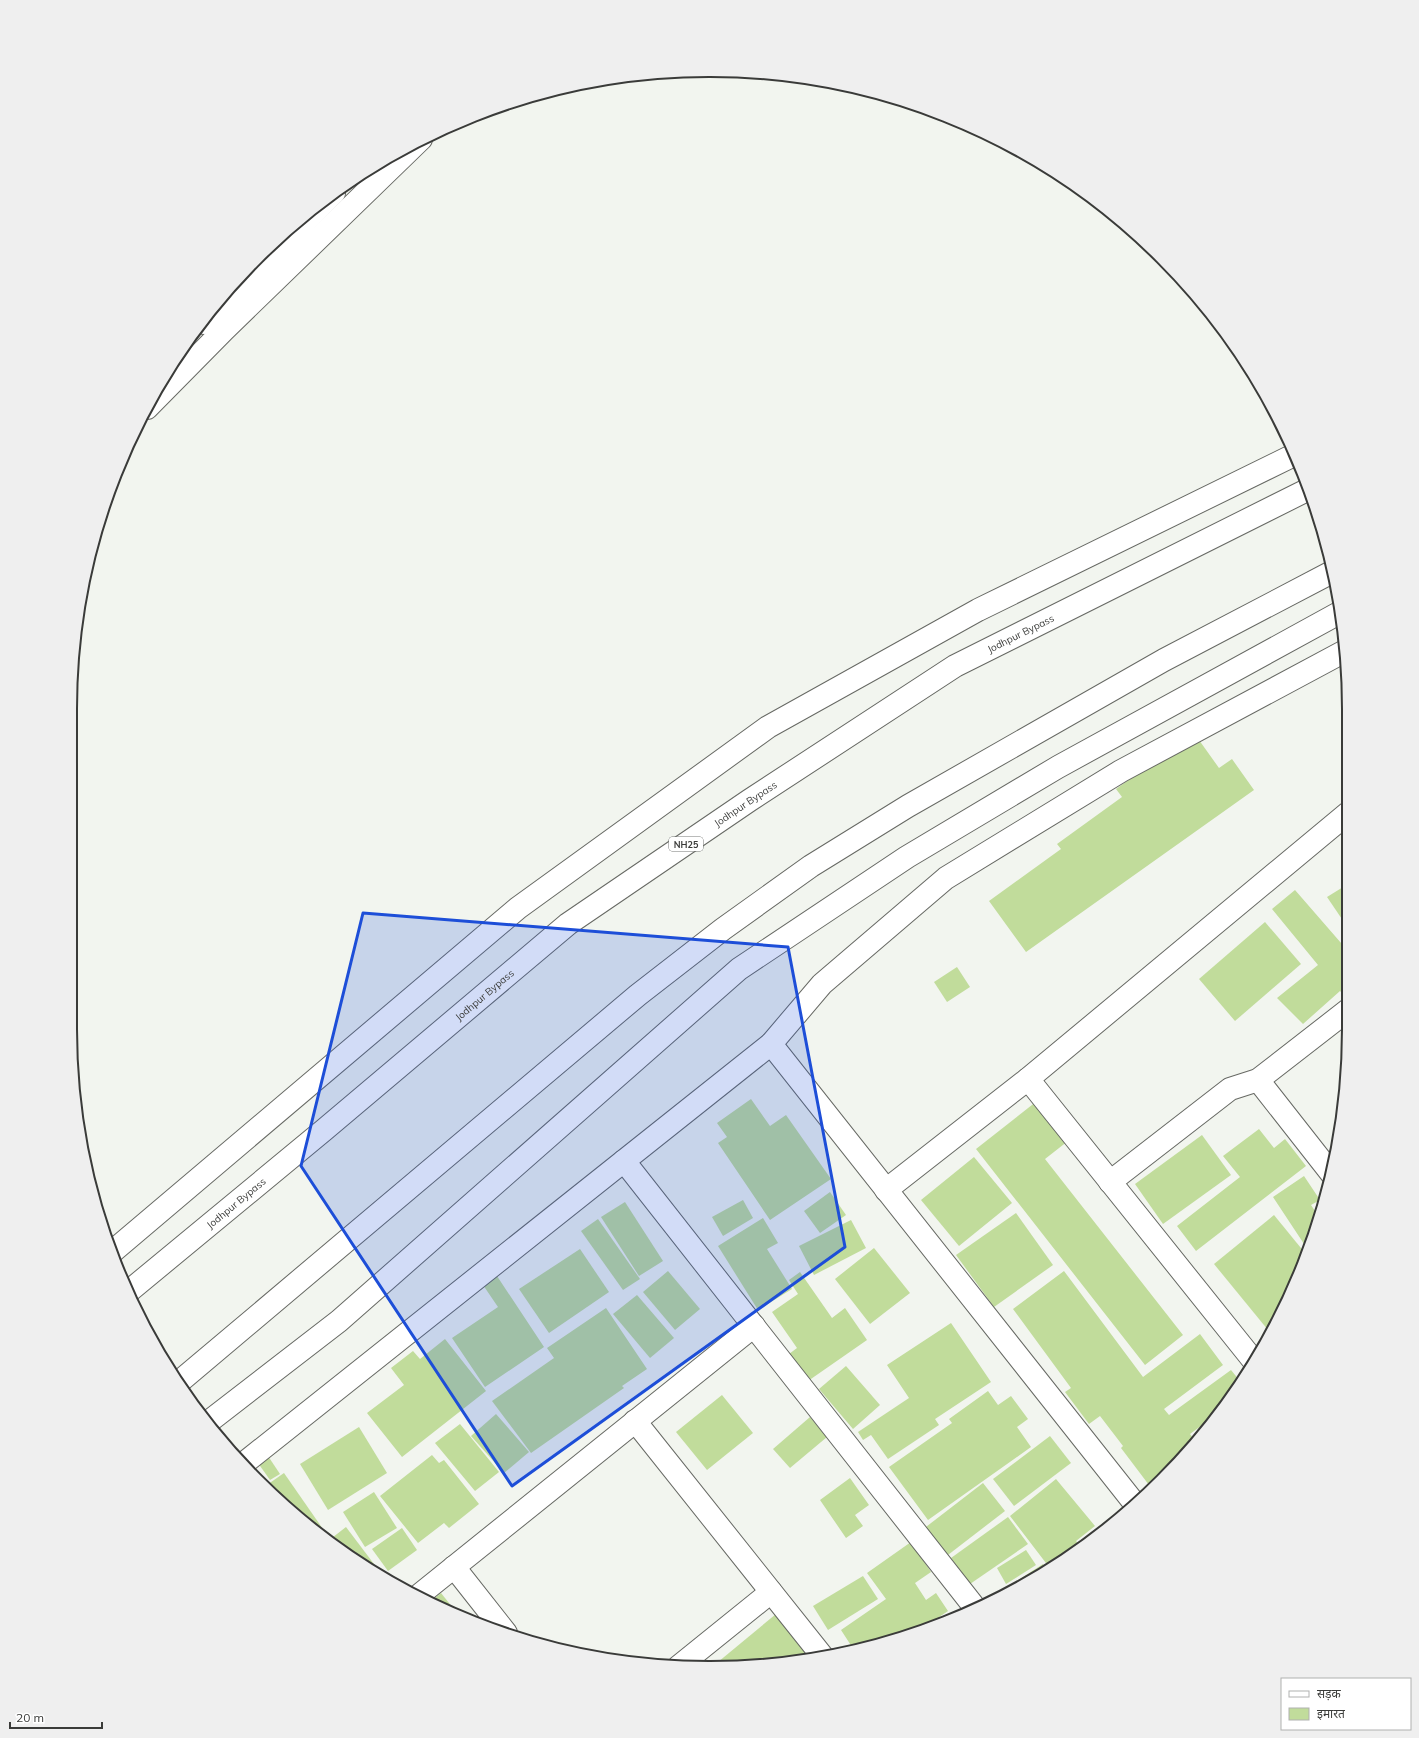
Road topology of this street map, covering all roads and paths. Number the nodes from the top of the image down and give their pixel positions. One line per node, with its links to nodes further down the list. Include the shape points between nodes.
1 (403, 157): 4 (main road)
2 (301, 226): 3 (main road)
3 (229, 298)
4 (162, 392)
5 (1290, 457): 19 (main road, via 978,610 768,727 518,908)
6 (1303, 492): 20 (main road, Jodhpur Bypass / NH25, via 955,666 750,800 568,924)
7 (1327, 575): 23 (main road, via 1164,660 908,806 811,866 722,929 638,995)
8 (1335, 616): 24 (main road, via 1058,767 907,857 739,969 339,1321)
9 (1340, 655): 12 (main road, via 1121,772 946,878 822,984)
10 (1342, 818): 13 (main road)
11 (1342, 1015): 14 (main road)
12 (771, 1044): 15 (main road); 18 (main road)
13 (1028, 1079): 17 (main road); 18 (main road)
14 (1258, 1080): 16 (main road); 17 (main road, via 1230,1089)
15 (624, 1162): 21 (main road); 26 (main road)
16 (1326, 1167)
17 (1110, 1182): 22 (main road)
18 (886, 1190): 27 (main road)
19 (117, 1248)
20 (133, 1288)
21 (754, 1326): 25 (main road); 31 (main road)
22 (1251, 1354)
23 (183, 1378)
24 (212, 1419)
25 (635, 1421): 28 (main road); 30 (main road)
26 (247, 1460)
27 (1132, 1500)
28 (454, 1567): 29 (main road); 32 (main road)
29 (423, 1592)
30 (771, 1592): 33 (main road); 34 (main road)
31 (972, 1604)
32 (498, 1624)
33 (819, 1651)
34 (686, 1660)

